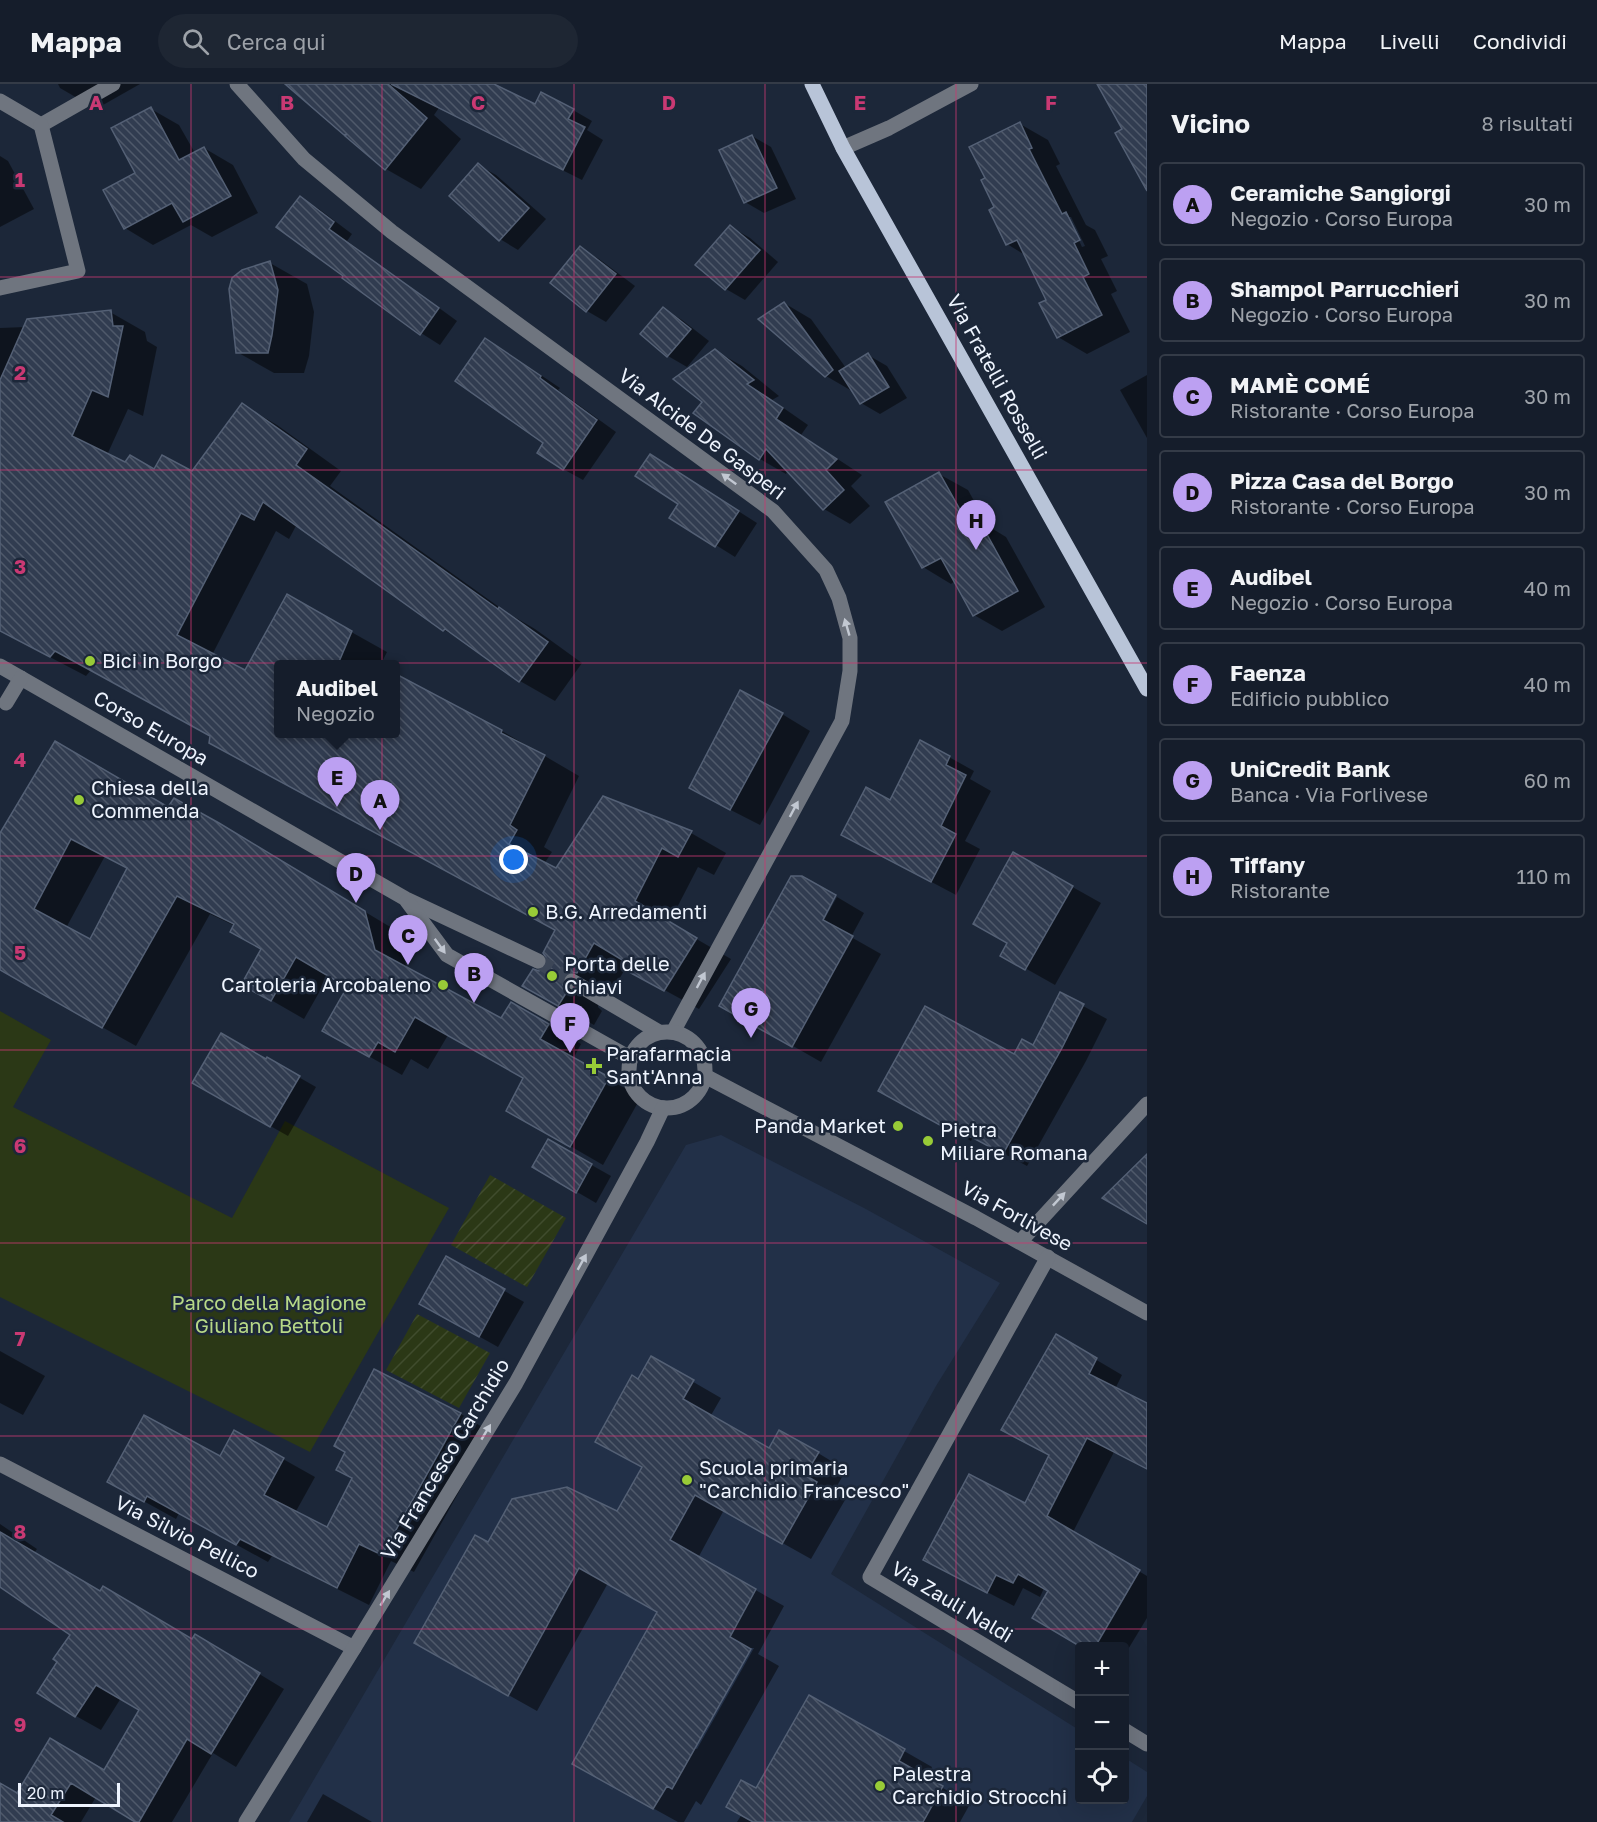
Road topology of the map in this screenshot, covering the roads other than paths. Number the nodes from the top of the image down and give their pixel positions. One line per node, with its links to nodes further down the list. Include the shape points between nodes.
1 (113, 84): 6 (street)
2 (237, 84): 16 (street, Via Alcide De Gasperi, one-way to 2, via 842,721 850,671 850,638 839,598 826,570 773,511 393,232 304,159)
3 (812, 84): 7 (main road, Via Fratelli Rosselli)
4 (971, 84): 7 (street)
5 (0, 101): 6 (street)
6 (41, 125): 8 (street, via 78,271)
7 (843, 148): 11 (main road, Via Fratelli Rosselli)
8 (0, 288)
9 (0, 666): 10 (street, Corso Europa)
10 (21, 678): 12 (street); 13 (street, Corso Europa)
11 (1147, 689)
12 (6, 703)
13 (406, 899): 14 (street, Corso Europa); 17 (street, Corso Europa, one-way to 17, via 447,955)
14 (538, 962)
15 (572, 981): 16 (street)
16 (666, 1032): 17 (street, via 641,1041); 18 (street, via 694,1042 705,1064)
17 (630, 1058): 20 (street, via 628,1070 635,1091 642,1100)
18 (705, 1076): 20 (street, via 695,1096 686,1103); 21 (street, Via Forlivese)
19 (1147, 1104): 21 (street, one-way to 19)
20 (663, 1108): 25 (street, Via Francesco Carchidio, one-way to 20, via 516,1383)
21 (1020, 1242): 22 (street, Via Forlivese)
22 (1048, 1257): 23 (street, Via Forlivese); 26 (street, Via Zauli Naldi, via 870,1577)
23 (1147, 1313)
24 (0, 1464): 25 (street, Via Silvio Pellico)
25 (354, 1648): 29 (street, Via Francesco Carchidio)
26 (1075, 1700)
27 (1129, 1733): 28 (street)
28 (1147, 1744)
29 (246, 1822)

